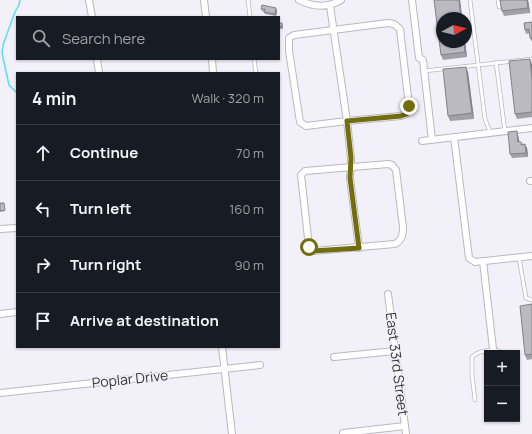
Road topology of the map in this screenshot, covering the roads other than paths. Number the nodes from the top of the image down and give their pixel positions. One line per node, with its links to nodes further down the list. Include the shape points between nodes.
1 (90, 0): 11 (street)
2 (204, 0): 12 (street)
3 (248, 0): 13 (lane)
4 (299, 0): 9 (street)
5 (341, 0): 9 (street)
6 (412, 0): 21 (street, via 419,58 423,60)
7 (470, 0): 20 (lane)
8 (498, 0): 10 (lane)
9 (330, 6): 14 (street)
10 (499, 7)
11 (92, 16)
12 (206, 16)
13 (250, 16)
14 (334, 30): 25 (street); 25 (street, via 294,35 289,38 293,75 302,124 306,126); 25 (street, via 388,23 400,29 409,106 406,114)
15 (532, 58): 19 (lane)
16 (97, 60): 22 (street)
17 (212, 60): 23 (street)
18 (254, 60): 24 (lane)
19 (496, 62): 20 (lane); 27 (lane)
20 (478, 65): 21 (lane); 28 (lane, via 485,119)
21 (424, 71): 30 (street)
22 (99, 72)
23 (213, 72)
24 (256, 72)
25 (347, 121): 32 (street)
26 (532, 128): 27 (street)
27 (505, 132): 28 (street)
28 (490, 133): 29 (street)
29 (454, 137): 30 (street); 38 (street, via 468,253 470,260)
30 (432, 140): 31 (street)
31 (422, 141)
32 (350, 168): 35 (street); 35 (street, via 392,165 396,170 403,227 400,241 395,244); 35 (street, via 305,171 301,175 309,247 313,251)
33 (16, 228): 34 (street)
34 (0, 230)
35 (359, 248)
36 (532, 256): 37 (street)
37 (519, 258): 38 (street); 40 (lane, via 526,298)
38 (483, 262): 44 (street)
39 (388, 294): 46 (street, East 33rd Street)
40 (532, 300)
41 (16, 312): 42 (street)
42 (0, 314)
43 (222, 348): 49 (street)
44 (493, 349): 45 (lane); 51 (lane, via 476,353 472,357)
45 (496, 350)
46 (395, 351): 47 (street); 52 (street, East 33rd Street)
47 (334, 357)
48 (260, 365): 49 (street, Poplar Drive)
49 (224, 369): 50 (street, Poplar Drive); 54 (street)
50 (0, 393)
51 (476, 400)
52 (405, 426): 53 (street); 55 (street, East 33rd Street)
53 (343, 433)
54 (232, 434)
55 (406, 434)

